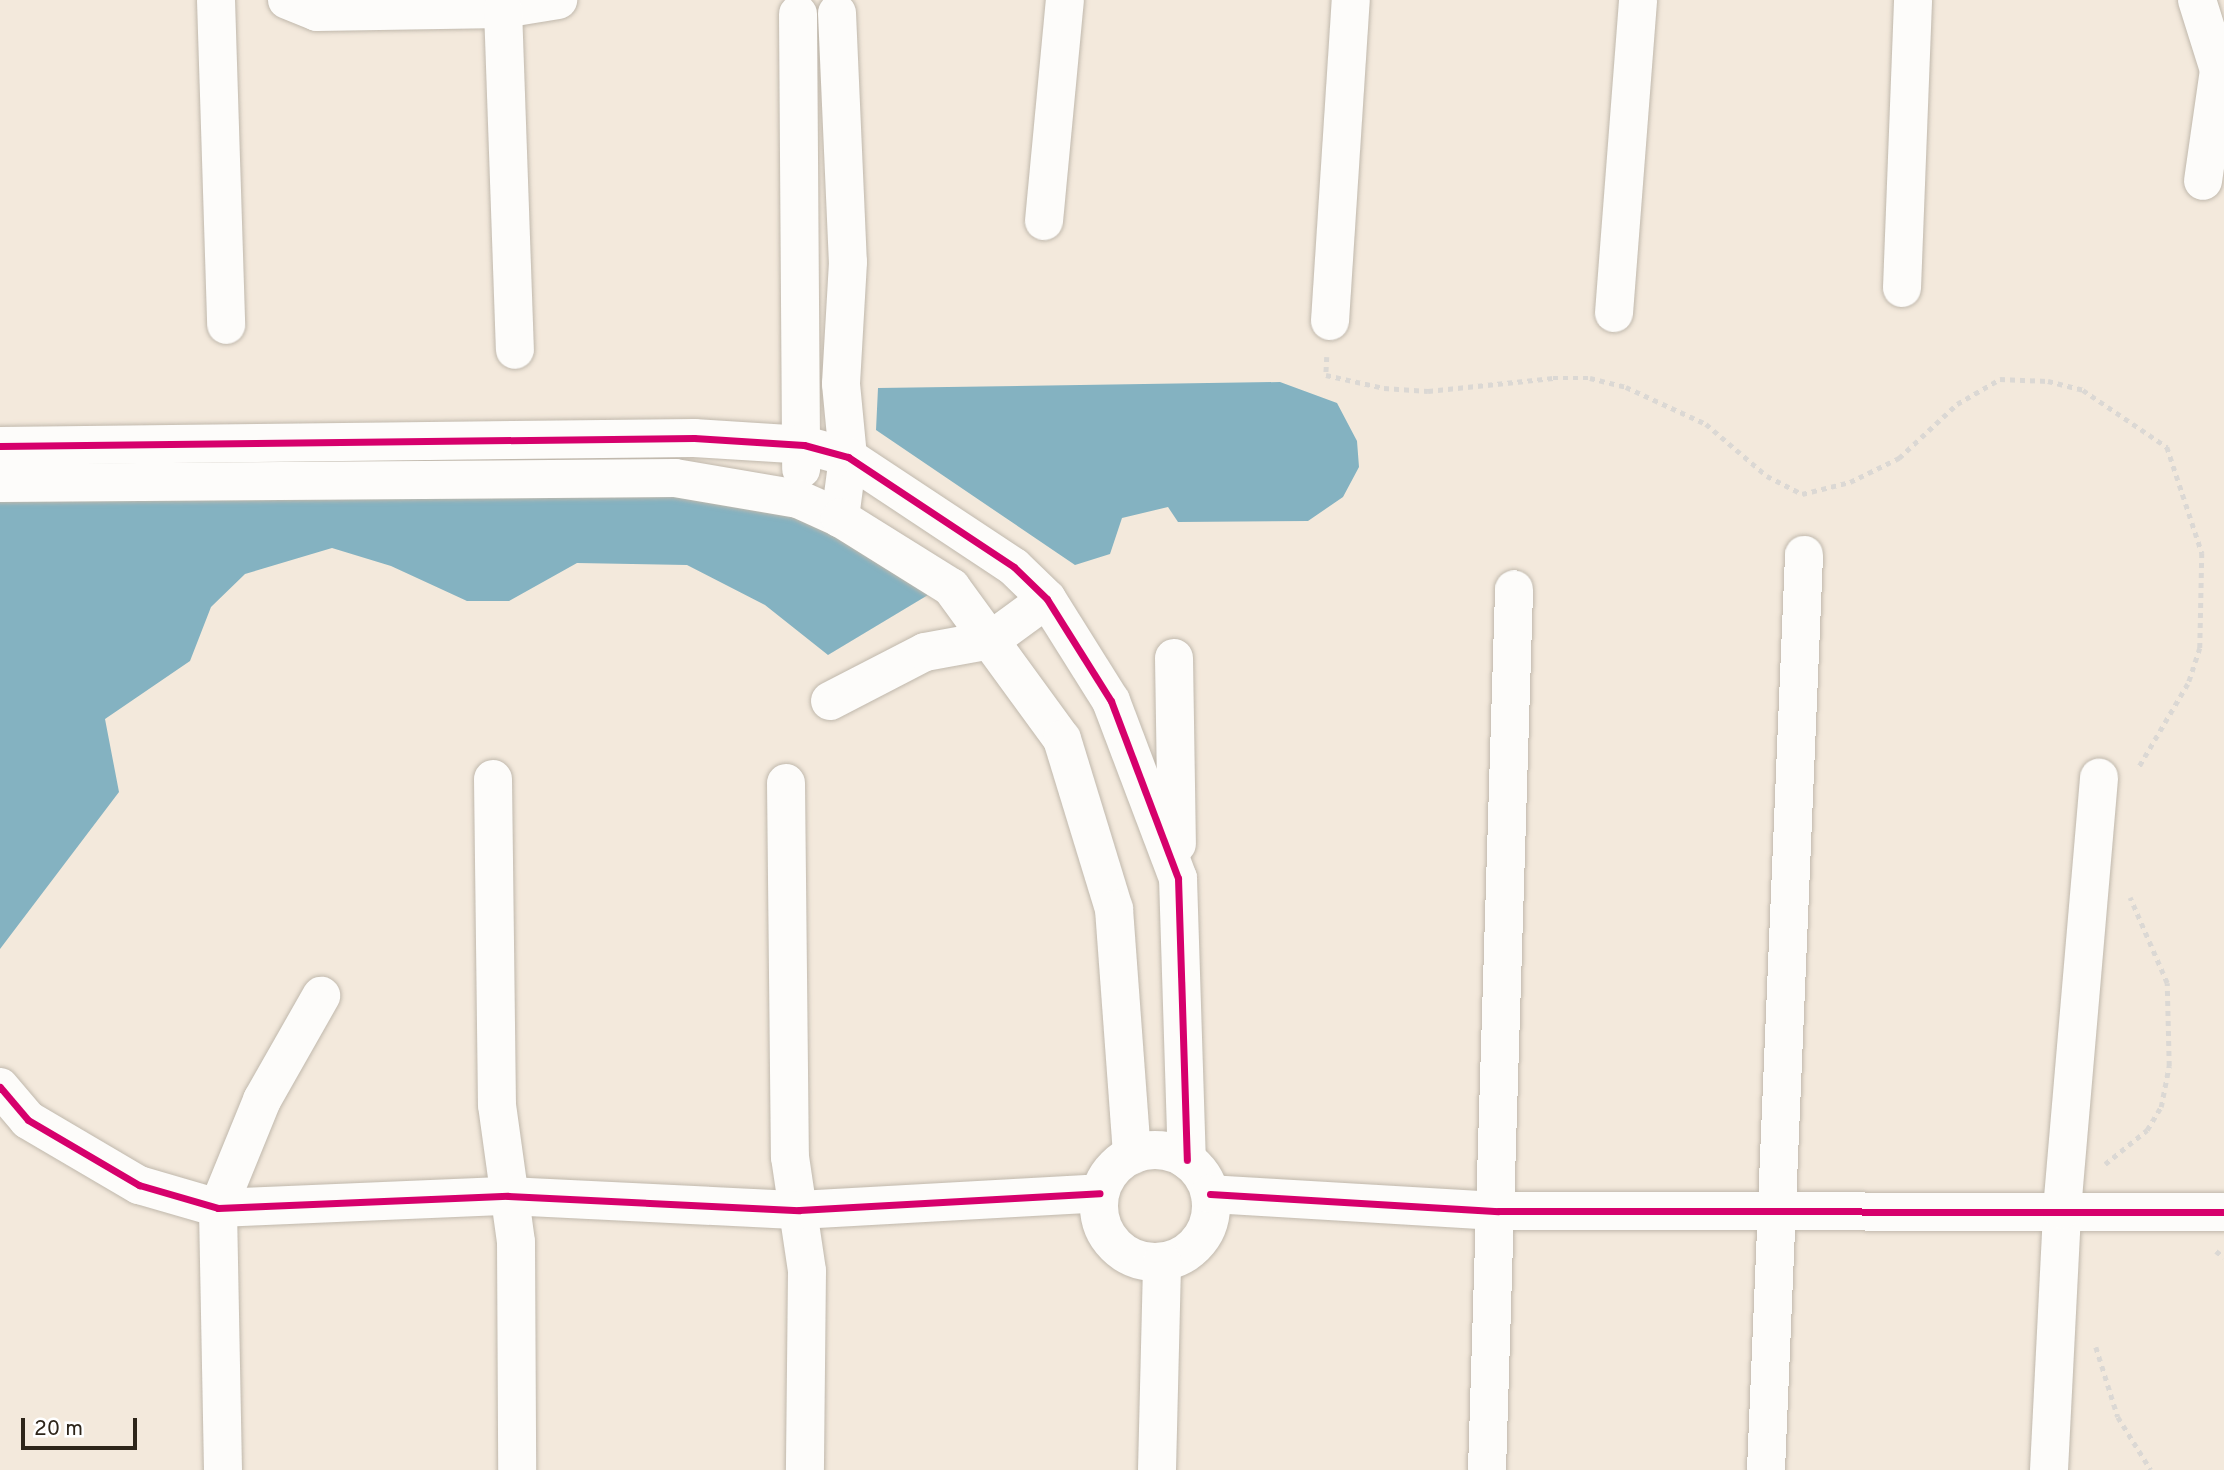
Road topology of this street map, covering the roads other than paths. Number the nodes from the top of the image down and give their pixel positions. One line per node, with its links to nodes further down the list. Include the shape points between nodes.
1 (216, 0): 17 (street)
2 (286, 0): 11 (street, via 317,12)
3 (558, 0): 11 (street)
4 (1065, 0): 13 (street)
5 (1352, 0): 16 (street)
6 (1639, 0): 15 (street)
7 (1913, 0): 14 (street)
8 (2197, 0): 12 (street, via 2219,70)
9 (842, 6): 10 (street); 22 (street, via 848,262 841,384)
10 (793, 7): 20 (street)
11 (503, 9): 18 (street)
12 (2203, 181)
13 (1044, 221)
14 (1902, 288)
15 (1614, 313)
16 (1330, 321)
17 (226, 325)
18 (514, 350)
19 (174, 444): 20 (street, via 694,438); 21 (street); 24 (street)
20 (804, 445): 22 (street); 25 (street)
21 (0, 446)
22 (848, 457): 26 (street); 29 (street, via 1014,567)
23 (0, 483): 24 (street)
24 (182, 483): 25 (street, via 675,478)
25 (798, 499): 26 (street)
26 (839, 518): 30 (street, via 951,587)
27 (1804, 555): 48 (street)
28 (1514, 589): 50 (street)
29 (1047, 599): 30 (street); 33 (street)
30 (991, 640): 32 (street, via 925,652); 34 (street)
31 (1174, 658): 38 (street)
32 (830, 701)
33 (1111, 701): 34 (street); 38 (street)
34 (1062, 739): 41 (street, via 1114,909)
35 (2117, 778): 49 (street)
36 (493, 779): 45 (street, via 497,1105)
37 (786, 783): 47 (street, via 790,1157)
38 (1178, 878): 42 (street)
39 (321, 996): 46 (street, via 262,1100)
40 (0, 1087): 46 (street, via 29,1120 139,1185)
41 (1132, 1155): 42 (street, via 1151,1150); 43 (street, via 1107,1177)
42 (1187, 1160): 44 (street)
43 (1100, 1193): 47 (street); 52 (street, via 1103,1228 1113,1244 1144,1262)
44 (1210, 1194): 50 (street); 52 (street, via 1211,1213 1195,1246)
45 (508, 1196): 46 (street); 47 (street); 54 (street, via 516,1242)
46 (218, 1208): 53 (street)
47 (799, 1210): 55 (street, via 807,1271)
48 (1779, 1210): 49 (street); 50 (street); 58 (street)
49 (2062, 1210): 51 (street); 59 (street)
50 (1498, 1211): 57 (street)
51 (2224, 1212)
52 (1162, 1262): 56 (street)
53 (223, 1470)
54 (517, 1470)
55 (805, 1470)
56 (1157, 1470)
57 (1487, 1470)
58 (1766, 1470)
59 (2049, 1470)

